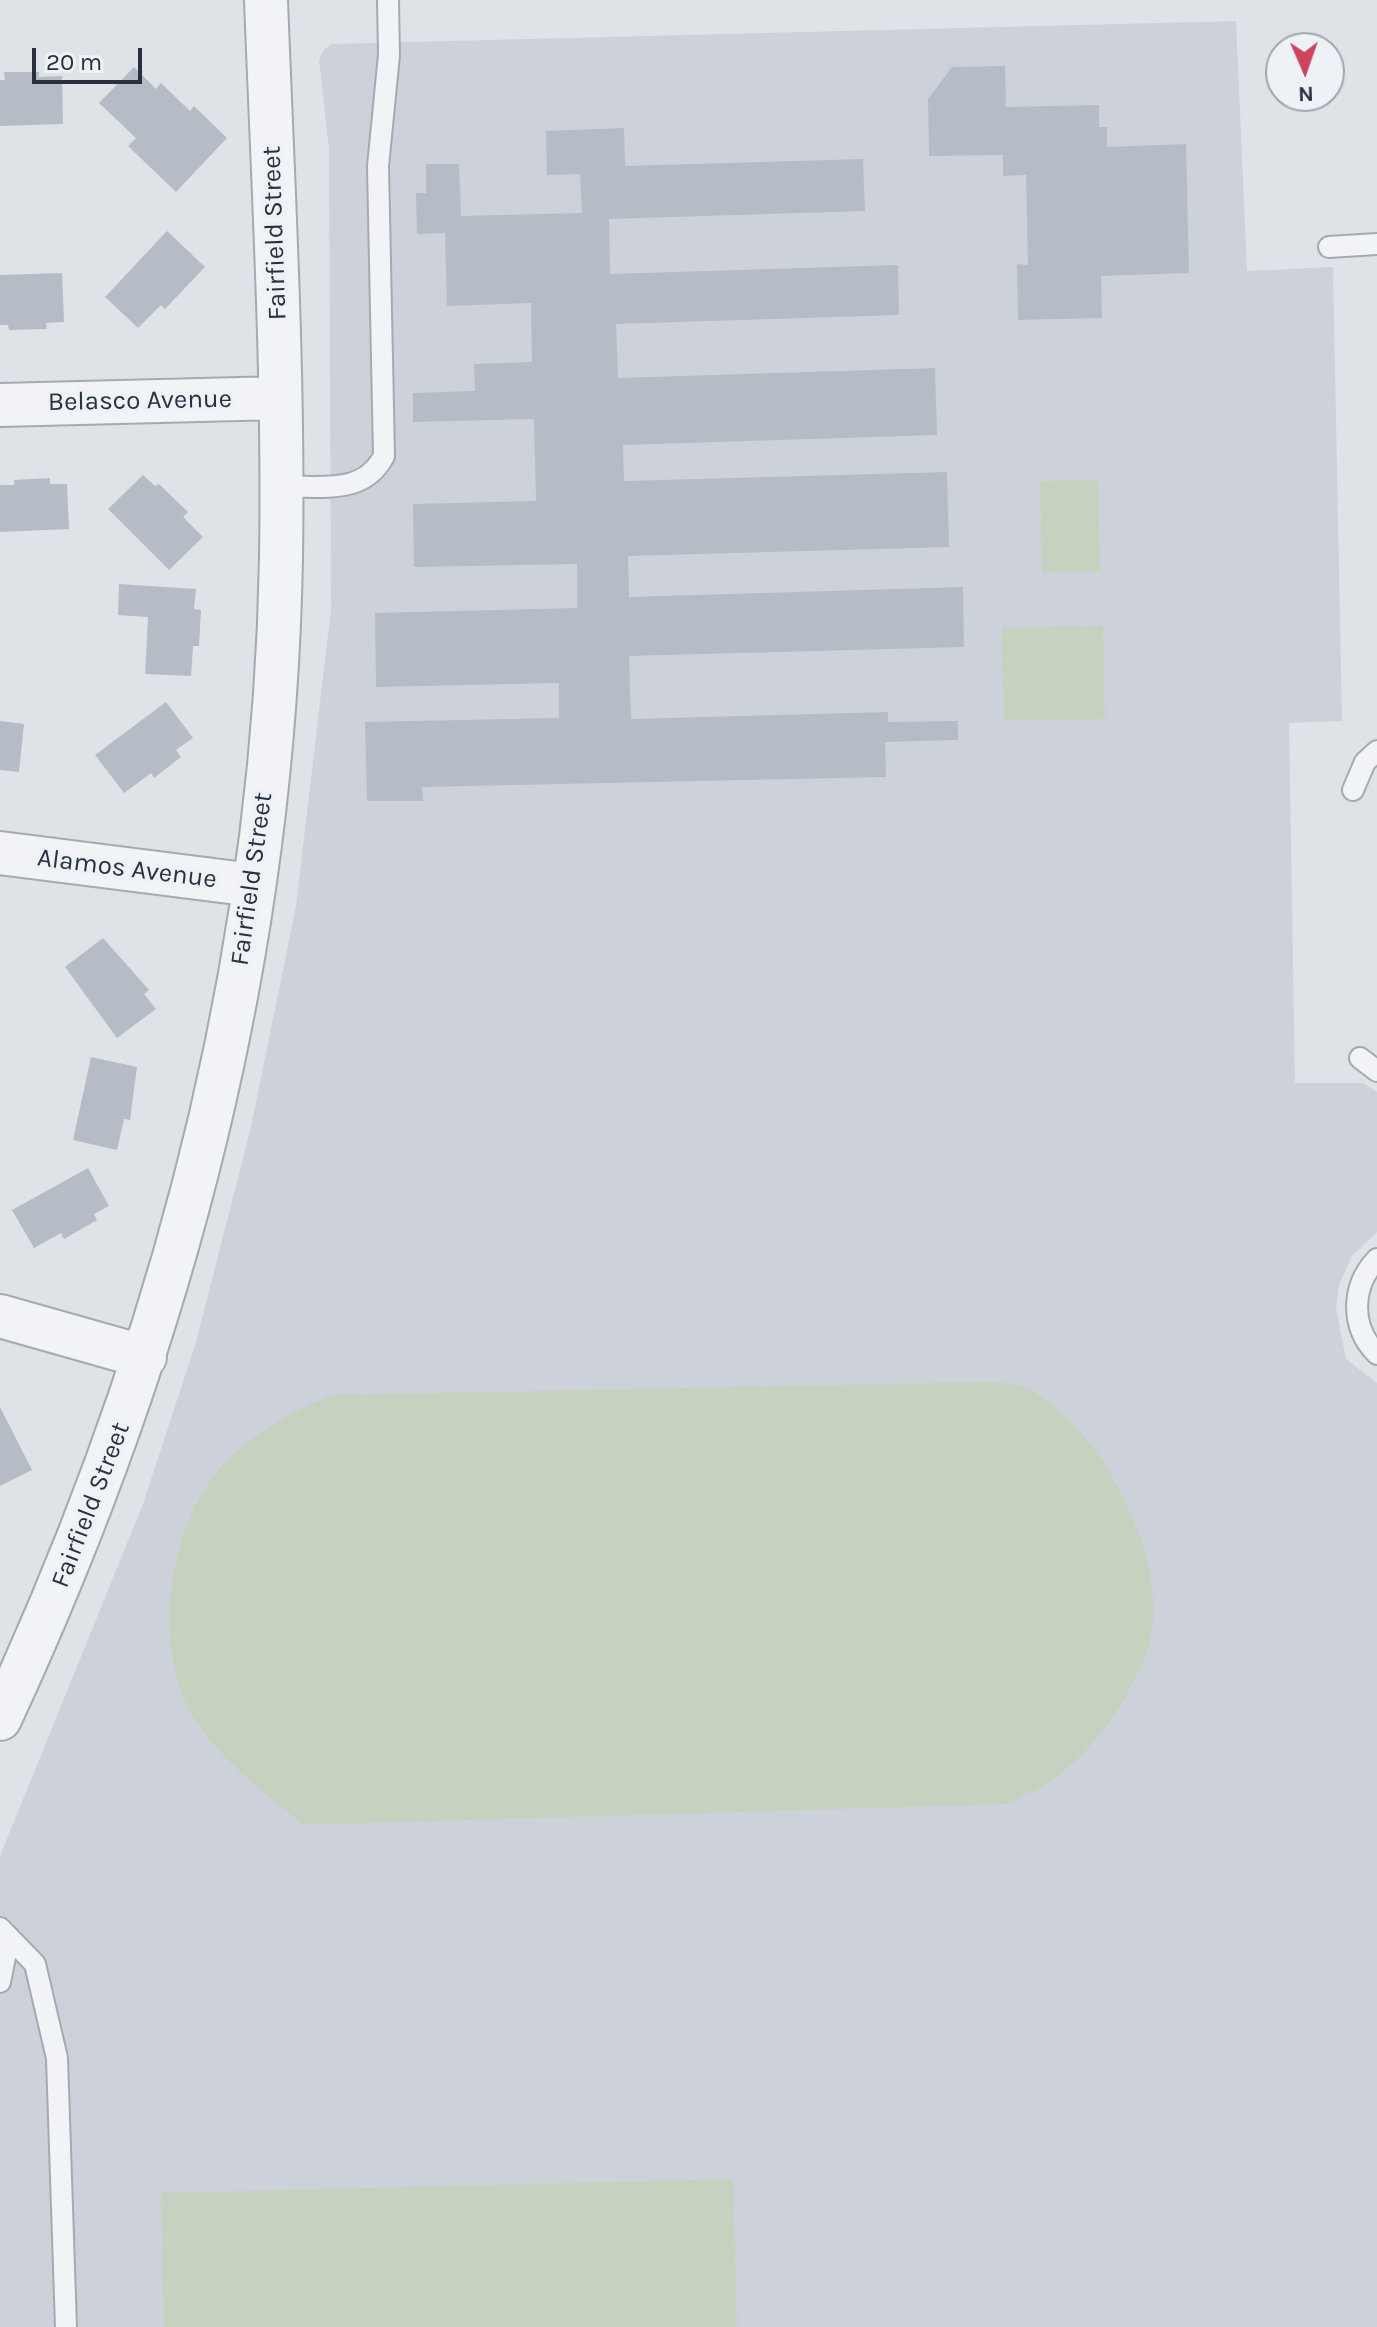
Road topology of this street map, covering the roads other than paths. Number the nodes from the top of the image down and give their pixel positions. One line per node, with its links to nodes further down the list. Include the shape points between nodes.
1 (266, 0): 5 (street, Fairfield Street)
2 (388, 0): 7 (lane, via 389,55 378,166 384,456 368,478 355,484)
3 (1377, 244): 4 (lane)
4 (1329, 247)
5 (280, 398): 6 (street, Belasco Avenue); 7 (street, Fairfield Street)
6 (0, 405)
7 (281, 487): 11 (street, Fairfield Street, via 269,759)
8 (1377, 751): 9 (lane, via 1365,762)
9 (1353, 790)
10 (0, 853): 11 (street, Alamos Avenue)
11 (253, 885): 17 (street, Fairfield Street, via 203,1152)
12 (1360, 1058): 13 (lane)
13 (1377, 1071)
14 (1377, 1259): 16 (lane, via 1360,1284 1356,1307 1361,1329)
15 (0, 1316): 17 (street)
16 (1377, 1354)
17 (145, 1357): 18 (street, Fairfield Street, via 50,1612)
18 (0, 1719)
19 (4, 1932): 20 (lane); 21 (lane, via 35,1964 57,2058)
20 (0, 1982)
21 (66, 2327)

